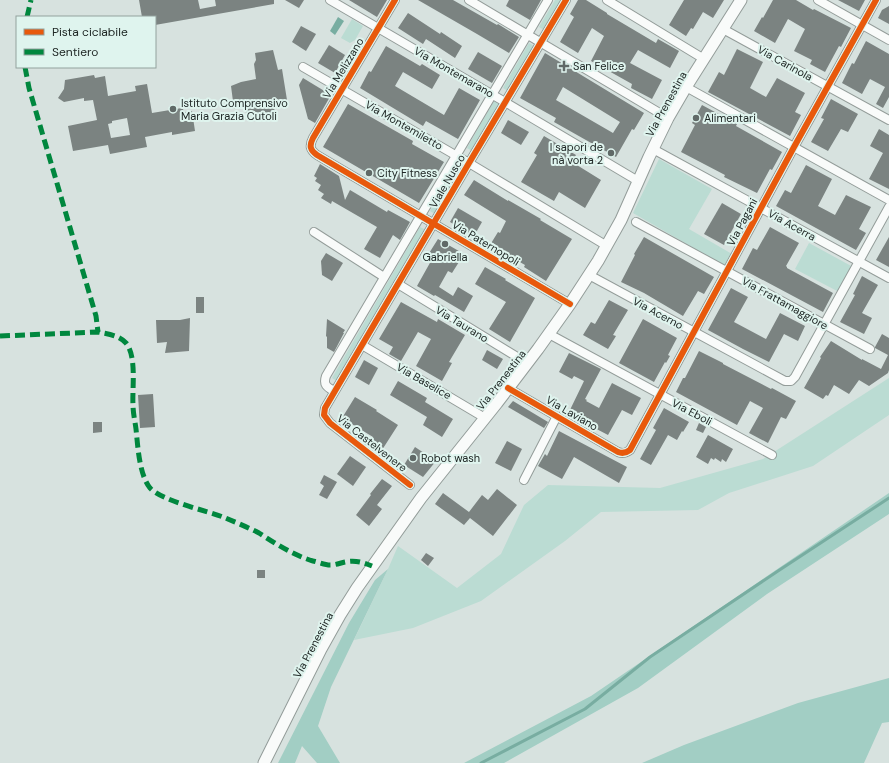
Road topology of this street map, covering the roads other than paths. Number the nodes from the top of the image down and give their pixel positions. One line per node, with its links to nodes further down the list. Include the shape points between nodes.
1 (330, 0): 11 (street, Via Montemarano)
2 (395, 0): 11 (street, Via Melizzano)
3 (469, 0): 13 (street)
4 (548, 0): 13 (street, Viale Nusco)
5 (566, 0): 15 (street, Viale Nusco)
6 (607, 0): 16 (street)
7 (740, 0): 12 (main road, Via Prenestina)
8 (818, 0): 10 (street)
9 (876, 0): 10 (street, Via Pagani)
10 (862, 24): 14 (street); 18 (street, Via Pagani)
11 (378, 28): 20 (street, Via Melizzano); 21 (street, Via Montemarano)
12 (723, 29): 16 (main road, Via Prenestina); 18 (street, Via Carinola)
13 (528, 34): 15 (street); 21 (street, Viale Nusco)
14 (889, 40)
15 (541, 42): 22 (street, Viale Nusco); 23 (street)
16 (704, 59): 19 (main road, Via Prenestina)
17 (303, 67): 20 (street, Via Montemiletto)
18 (828, 86): 24 (street, Via Carinola); 25 (street, Via Pagani)
19 (686, 87): 23 (main road, Via Prenestina); 25 (street)
20 (342, 89): 26 (street, Via Melizzano, via 313,138); 28 (street, Via Montemiletto)
21 (493, 95): 22 (street, Via Montemarano); 28 (street, Viale Nusco)
22 (505, 102): 29 (street, Viale Nusco); 30 (street, Via Montemarano)
23 (668, 118): 27 (main road, Via Prenestina)
24 (889, 120)
25 (794, 147): 31 (street); 33 (street, Via Pagani)
26 (310, 148): 34 (street, Via Paternopoli, via 317,155)
27 (653, 148): 30 (main road, Via Prenestina); 33 (street, Via Acerra)
28 (456, 156): 29 (street, Via Montemiletto); 34 (street, Viale Nusco)
29 (469, 163): 36 (street, Viale Nusco); 38 (street, Via Montemiletto)
30 (638, 181): 38 (main road, Via Prenestina)
31 (889, 200)
32 (889, 207): 39 (street)
33 (761, 208): 39 (street, Via Acerra); 40 (street, Via Pagani)
34 (420, 216): 36 (street, Via Paternopoli); 42 (street, Viale Nusco)
35 (636, 222): 40 (street, Via Frattamaggiore)
36 (433, 223): 44 (street, Viale Nusco); 45 (street, Via Paternopoli)
37 (314, 232): 42 (street)
38 (607, 246): 41 (main road, Via Prenestina)
39 (859, 261): 43 (street, Via Acerra); 46 (street)
40 (727, 271): 46 (street, Via Frattamaggiore); 47 (street, Via Pagani)
41 (589, 275): 45 (main road, Via Prenestina); 47 (street, Via Acerno)
42 (384, 277): 53 (street, Viale Nusco, via 326,376 324,382)
43 (889, 278)
44 (398, 284): 49 (street, Viale Nusco); 51 (street, Via Taurano)
45 (570, 304): 48 (main road, Via Prenestina)
46 (824, 324): 47 (street, Via Acerno, via 792,381 785,381); 50 (street, Via Frattamaggiore)
47 (694, 332): 54 (street, Via Pagani)
48 (549, 334): 51 (main road, Via Prenestina); 54 (street, Via Eboli)
49 (362, 345): 53 (street, Viale Nusco); 57 (street, Via Baselice)
50 (870, 349)
51 (527, 363): 52 (main road, Via Prenestina)
52 (508, 388): 56 (street, Via Laviano); 57 (main road, Via Prenestina)
53 (334, 391): 55 (street, Viale Nusco)
54 (660, 395): 58 (street, Via Pagani, via 632,447); 59 (street, Via Eboli)
55 (324, 415): 61 (street, Via Castelvenere, via 330,423)
56 (557, 416): 58 (street, Via Laviano, via 618,452); 60 (street, Via Laviano)
57 (485, 418): 62 (main road, Via Prenestina, via 427,490 356,588 321,649)
58 (626, 453)
59 (772, 455)
60 (524, 480)
61 (410, 486)
62 (264, 763)

